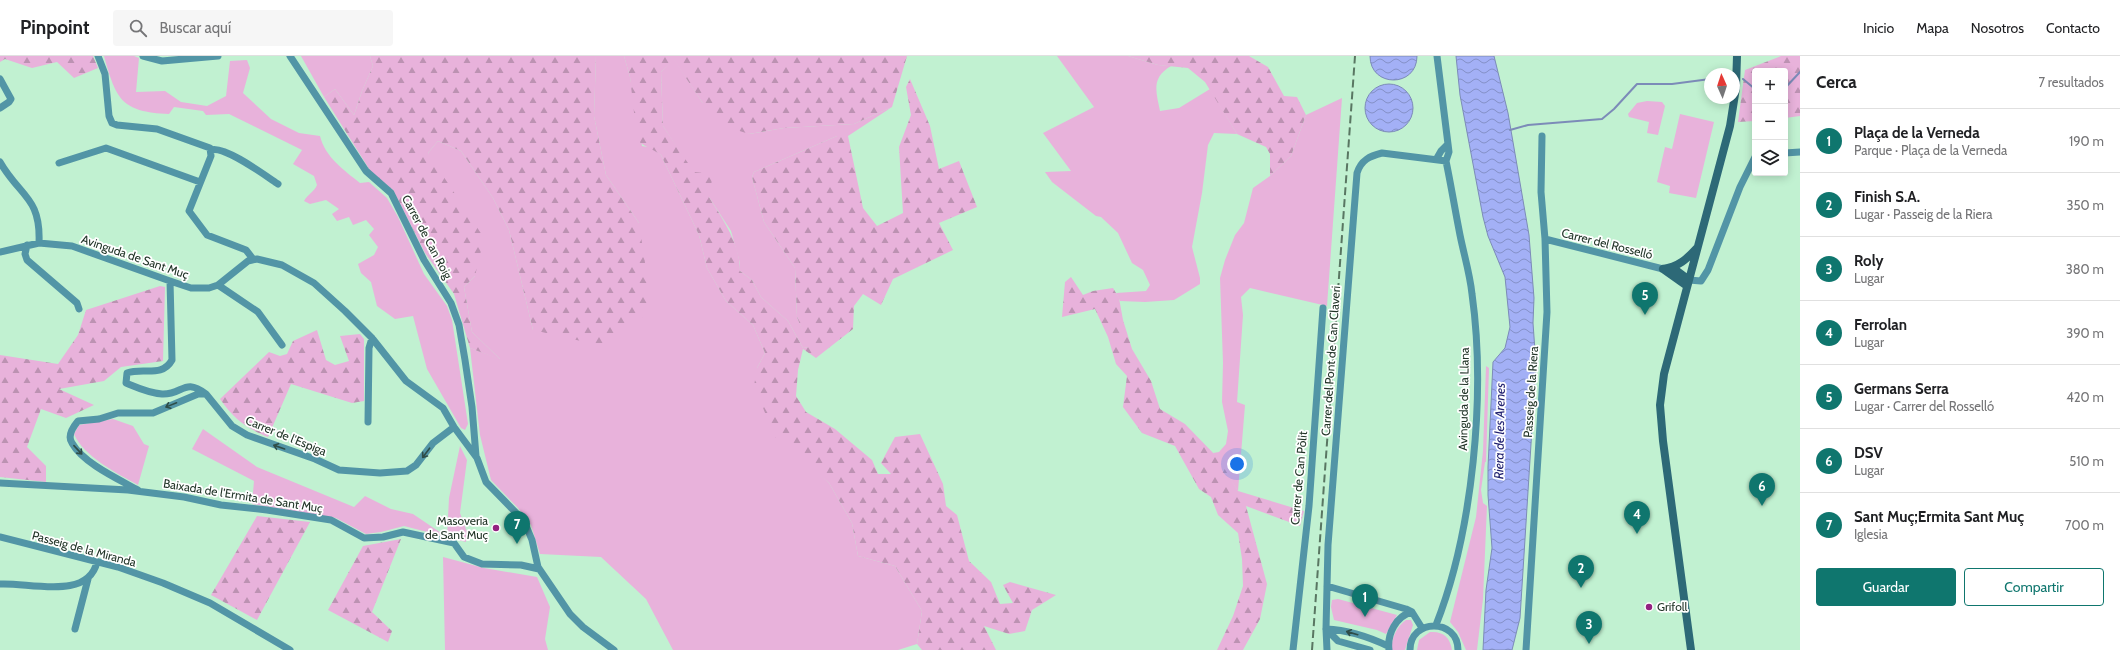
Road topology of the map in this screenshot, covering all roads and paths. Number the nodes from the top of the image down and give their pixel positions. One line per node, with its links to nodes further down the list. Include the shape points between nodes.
1 (98, 56): 11 (street, via 104,68 112,123 117,126 164,130 206,145)
2 (144, 56): 3 (street, via 162,61)
3 (218, 56)
4 (290, 56): 39 (street, Carrer de Can Roig, via 366,171 391,193 424,260 451,303 459,325 465,360)
5 (1437, 56): 10 (street, Avinguda de la Llana)
6 (1737, 56): 24 (main road, via 1732,116)
7 (0, 79): 8 (street, via 11,99)
8 (0, 108)
9 (1542, 136): 21 (street, Passeig de la Riera, via 1541,192)
10 (1447, 144): 14 (street); 15 (street, Avinguda de la Llana, via 1449,152)
11 (211, 150): 19 (street); 20 (street, via 219,150 241,160)
12 (1800, 152): 13 (street)
13 (1788, 153)
14 (1437, 158): 15 (street, Carrer del Pont de Can Claveri); 47 (street, Carrer del Pont de Can Claveri, via 1382,153 1362,162 1357,173)
15 (1446, 161): 48 (street, Avinguda de la Llana, via 1472,294 1478,365 1473,466 1466,516)
16 (0, 162): 22 (street, via 10,179 34,207 39,222)
17 (59, 163): 19 (street, via 108,149)
18 (1752, 163): 30 (street, via 1708,270 1701,281)
19 (200, 182): 26 (street, via 190,208 195,220 209,237 243,249)
20 (278, 184)
21 (1545, 240): 28 (street, Carrer del Rosselló); 63 (street, Passeig de la Riera, via 1547,312)
22 (40, 243): 23 (street, Avinguda de Sant Muç); 29 (street, Avinguda de Sant Muç, via 79,248)
23 (28, 245): 25 (street, Avinguda de Sant Muç); 33 (street, via 25,254 27,260 77,303)
24 (1698, 247): 27 (main road); 30 (main road)
25 (2, 250)
26 (253, 259): 31 (street); 34 (street, via 282,265 314,283)
27 (1673, 268): 28 (main road); 30 (main road)
28 (1663, 269): 30 (main road)
29 (170, 281): 31 (street, Avinguda de Sant Muç, via 192,288); 36 (street, via 172,360 162,371 127,373 126,382 145,392 164,394 191,386)
30 (1688, 283): 64 (main road, via 1664,374 1660,405)
31 (218, 285): 35 (street, via 258,312)
32 (1323, 308): 58 (street, Carrer de Can Pòlit, via 1309,506)
33 (78, 309)
34 (372, 338): 37 (street, via 369,348); 38 (street, via 406,381 443,408)
35 (282, 345)
36 (206, 394): 38 (street, Carrer de l'Espiga, one-way to 36, via 433,443 416,465 407,471 380,473 339,470 247,435 232,426); 41 (street, one-way to 41, via 198,394 153,412 118,413 99,419 78,421 75,424 70,433 71,443 101,469)
37 (368, 422)
38 (454, 427): 39 (street)
39 (478, 461): 44 (street, via 486,482 528,527)
40 (0, 483): 41 (street, Baixada de l'Ermita de Sant Muç)
41 (141, 492): 44 (street, Baixada de l'Ermita de Sant Muç, via 330,520 364,538 398,533 414,534 454,543 464,558 482,564 521,565)
42 (0, 537): 43 (street, Passeig de la Miranda)
43 (97, 562): 45 (street, via 93,574); 56 (street, Passeig de la Miranda, via 137,574 210,603)
44 (539, 569): 57 (street, via 575,621)
45 (88, 579): 46 (street, via 43,588); 53 (street)
46 (0, 584)
47 (1327, 586): 49 (street); 54 (street, Carrer del Pont de Can Claveri)
48 (1444, 607): 50 (street, Avinguda de la Llana); 51 (street, Avinguda de la Llana)
49 (1412, 612): 52 (street); 55 (street, via 1405,614 1391,632)
50 (1436, 625): 51 (street); 52 (street)
51 (1445, 627): 62 (street, via 1456,639)
52 (1422, 628): 61 (street, via 1412,640)
53 (74, 629)
54 (1326, 629): 55 (street, one-way to 54, via 1343,631); 59 (street, Carrer del Pont de Can Claveri); 60 (street, via 1338,641)
55 (1389, 648)
56 (290, 650)
57 (614, 650)
58 (1293, 650)
59 (1327, 650)
60 (1370, 650)
61 (1410, 650)
62 (1458, 650)
63 (1526, 650)
64 (1692, 650)

